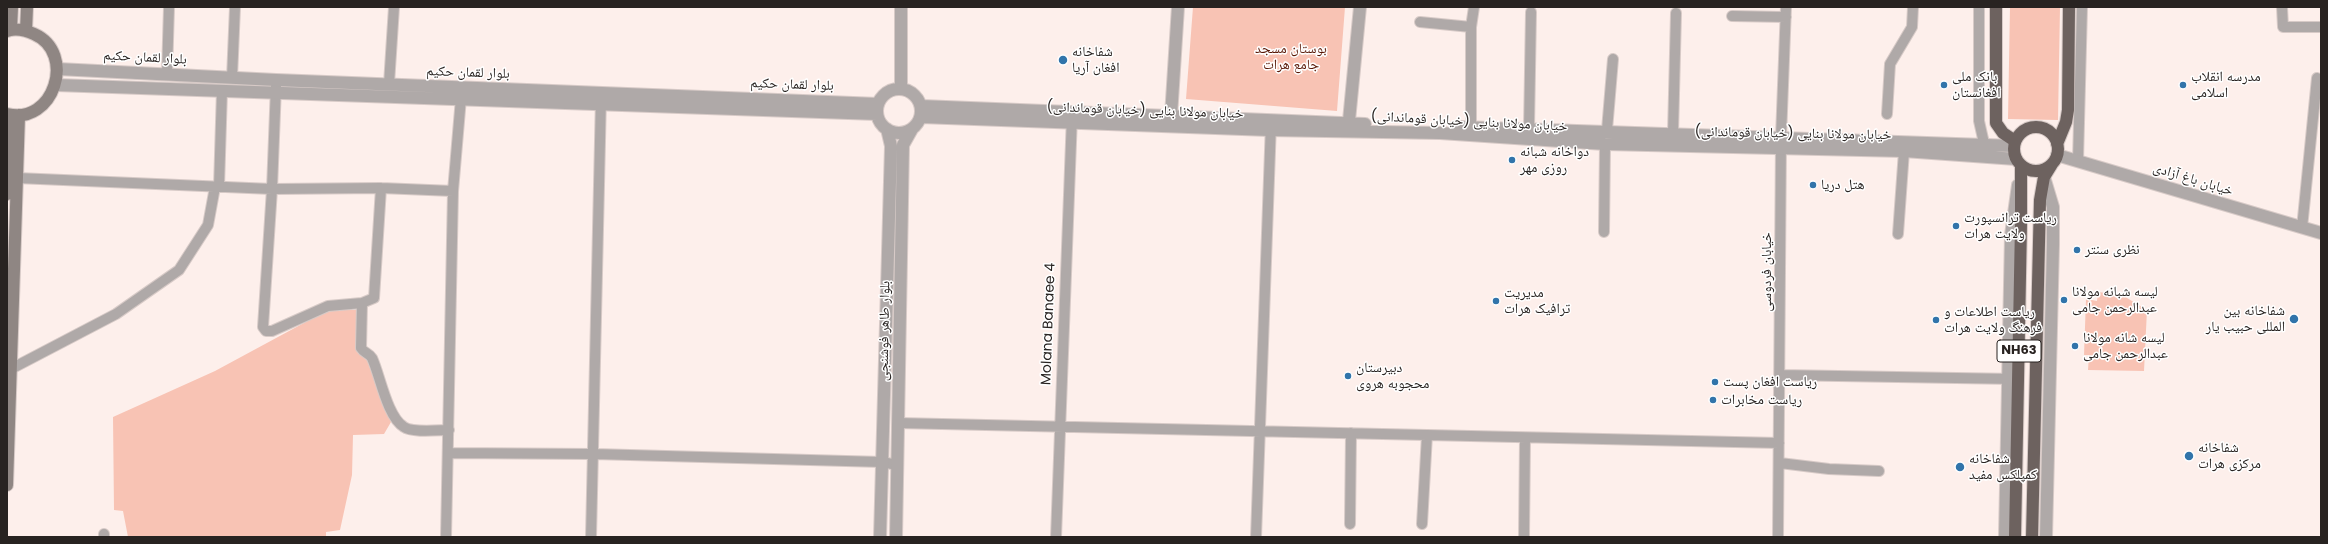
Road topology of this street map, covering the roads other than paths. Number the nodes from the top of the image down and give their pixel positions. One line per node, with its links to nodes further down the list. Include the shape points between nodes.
1 (12, 7): 23 (main road)
2 (27, 7): 24 (main road)
3 (169, 7): 27 (street)
4 (235, 7): 28 (street)
5 (394, 7): 30 (street)
6 (901, 7): 33 (street)
7 (1178, 7): 41 (street)
8 (1360, 7): 45 (street)
9 (1474, 7): 21 (street)
10 (1913, 7): 39 (street, via 1912,27 1890,64)
11 (1979, 7): 54 (street, via 1977,87)
12 (1996, 7): 53 (highway, via 1996,123)
13 (2069, 7): 57 (highway, NH63, via 2068,110)
14 (2082, 7): 59 (street)
15 (2282, 7): 22 (street, via 2283,27)
16 (1531, 12): 48 (street)
17 (1786, 12): 19 (street); 51 (street, خیابان فردوسی)
18 (1676, 14): 50 (street)
19 (1732, 16)
20 (1420, 22): 21 (street)
21 (1471, 27): 44 (street)
22 (2321, 27)
23 (9, 30): 24 (main road)
24 (26, 31): 26 (main road, via 38,36 48,45)
25 (1613, 58): 49 (street)
26 (58, 69): 27 (street, بلوار لقمان حکیم); 31 (main road)
27 (167, 74): 28 (street, بلوار لقمان حکیم)
28 (232, 78): 32 (street, بلوار لقمان حکیم)
29 (2318, 78): 68 (street)
30 (389, 84): 32 (street, بلوار لقمان حکیم); 36 (street, بلوار لقمان حکیم)
31 (59, 85): 34 (street, بلوار لقمان حکیم); 40 (main road, via 42,106 31,112)
32 (276, 86): 34 (street, بلوار لقمان حکیم); 35 (street, بلوار لقمان حکیم); 64 (street)
33 (901, 88): 37 (street, via 887,92); 38 (street, via 914,94)
34 (222, 90): 63 (street)
35 (461, 98): 36 (street, بلوار لقمان حکیم); 66 (street)
36 (600, 98): 37 (street, بلوار لقمان حکیم); 85 (street)
37 (878, 109): 46 (street, via 879,120)
38 (921, 111): 42 (street, خیابان مولانا بنایی (خیابان قوماندانی)); 47 (street)
39 (1887, 114)
40 (12, 115): 62 (main road); 67 (main road)
41 (1171, 116): 42 (street, خیابان مولانا بنایی (خیابان قوماندانی)); 43 (street, خیابان مولانا بنایی (خیابان قوماندانی))
42 (1071, 117): 43 (street, خیابان مولانا بنایی (خیابان قوماندانی)); 77 (street, Molana Banaee 4)
43 (1270, 125): 45 (street, خیابان مولانا بنایی (خیابان قوماندانی)); 79 (street)
44 (1471, 127): 45 (street, خیابان مولانا بنایی (خیابان قوماندانی)); 48 (street, خیابان مولانا بنایی (خیابان قوماندانی))
45 (1349, 128): 52 (street, خیابان مولانا بنایی (خیابان قوماندانی))
46 (887, 129): 47 (street, via 897,133); 86 (street, بلوار طاهر فوشنجی, via 891,146)
47 (912, 129): 76 (street, بلوار طاهر فوشنجی, via 903,145)
48 (1529, 129): 49 (street, خیابان مولانا بنایی (خیابان قوماندانی))
49 (1607, 130): 50 (street, خیابان مولانا بنایی (خیابان قوماندانی))
50 (1673, 134): 51 (street, خیابان مولانا بنایی (خیابان قوماندانی))
51 (1781, 137): 54 (street, خیابان مولانا بنایی (خیابان قوماندانی)); 55 (street, خیابان فردوسی)
52 (1605, 144): 55 (street, خیابان مولانا بنایی (خیابان قوماندانی)); 69 (street)
53 (2015, 144): 54 (street, خیابان مولانا بنایی (خیابان قوماندانی)); 57 (highway, via 2023,132 2034,128 2046,130 2050,133); 60 (highway, NH63)
54 (1983, 145): 58 (street)
55 (1782, 150): 56 (street, خیابان مولانا بنایی (خیابان قوماندانی)); 74 (street, خیابان فردوسی)
56 (1904, 151): 58 (street, خیابان مولانا بنایی (خیابان قوماندانی)); 71 (street)
57 (2055, 154): 59 (street, خیابان باغ آزادی); 60 (highway, via 2043,170); 61 (highway, NH63)
58 (1988, 158): 60 (street, خیابان مولانا بنایی (خیابان قوماندانی))
59 (2078, 162): 68 (street, خیابان باغ آزادی)
60 (2019, 167): 75 (highway, NH63, via 2021,224)
61 (2044, 177): 103 (highway, NH63, via 2038,225); 104 (street, via 2053,207)
62 (17, 178): 63 (street); 73 (main road)
63 (217, 187): 64 (street); 73 (street, via 208,225 179,270 116,314)
64 (272, 188): 65 (street); 72 (street, via 263,327 266,331 272,331 328,306)
65 (382, 188): 66 (street); 72 (street, via 374,298)
66 (453, 191): 78 (street)
67 (7, 194)
68 (2302, 228): 70 (street, خیابان باغ آزادی)
69 (1604, 232)
70 (2321, 233)
71 (1898, 234)
72 (362, 303): 78 (street, via 361,348 372,358 380,386 398,422 404,428 415,430)
73 (9, 370): 90 (main road)
74 (1780, 375): 75 (street); 83 (street, خیابان فردوسی)
75 (2013, 379): 101 (street); 102 (highway, NH63)
76 (898, 423): 77 (street); 88 (street, بلوار طاهر فوشنجی)
77 (1059, 426): 79 (street); 97 (street, Molana Banaee 4)
78 (449, 430): 84 (street)
79 (1261, 431): 80 (street); 98 (street)
80 (1351, 433): 81 (street); 91 (street)
81 (1427, 435): 82 (street); 92 (street)
82 (1525, 438): 83 (street); 99 (street)
83 (1779, 443): 87 (street, خیابان فردوسی)
84 (449, 453): 85 (street); 93 (street)
85 (594, 454): 86 (street); 94 (street)
86 (882, 462): 88 (street); 95 (street, بلوار طاهر فوشنجی)
87 (1780, 463): 89 (street); 100 (street, خیابان فردوسی)
88 (898, 465): 96 (street, بلوار طاهر فوشنجی)
89 (1878, 471)
90 (7, 485)
91 (1350, 524)
92 (1422, 524)
93 (446, 537)
94 (591, 537)
95 (880, 537)
96 (896, 537)
97 (1056, 537)
98 (1256, 537)
99 (1524, 537)
100 (1778, 537)
101 (2005, 537)
102 (2015, 537)
103 (2032, 537)
104 (2046, 537)

